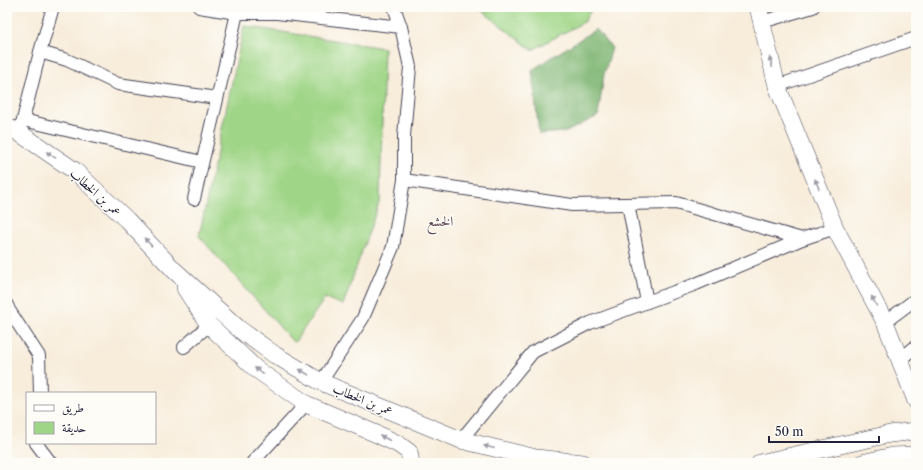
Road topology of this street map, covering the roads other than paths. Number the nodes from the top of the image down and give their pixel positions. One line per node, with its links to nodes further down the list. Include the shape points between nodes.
1 (54, 7): 10 (street)
2 (199, 7): 6 (street)
3 (394, 7): 8 (street)
4 (805, 8): 7 (street)
5 (277, 10): 6 (street); 8 (street)
6 (236, 13): 12 (street)
7 (760, 14): 11 (street, one-way to 7)
8 (401, 27): 15 (street, via 410,67 404,136)
9 (916, 38): 11 (street)
10 (40, 52): 12 (street, via 67,60 118,84); 13 (street)
11 (777, 86): 18 (street, one-way to 11)
12 (217, 98): 14 (street)
13 (16, 126): 14 (street); 20 (street, عمر بن الخطاب, one-way to 13, via 127,220 75,171)
14 (202, 162): 16 (street)
15 (404, 180): 17 (street, via 572,205); 29 (street, via 393,247 363,318)
16 (194, 199)
17 (628, 204): 19 (street, via 676,203); 22 (street)
18 (835, 228): 19 (street); 24 (street, one-way to 18)
19 (802, 239): 22 (street)
20 (174, 270): 25 (street, عمر بن الخطاب); 29 (street, عمر بن الخطاب, one-way to 20, via 275,355 239,329)
21 (916, 299): 24 (street)
22 (647, 302): 34 (street, via 590,323 533,352)
23 (7, 305): 30 (street, via 39,356)
24 (885, 322): 28 (street)
25 (209, 326): 27 (street); 32 (street, عمر بن الخطاب, one-way to 25, via 256,369)
26 (916, 346): 28 (street)
27 (184, 347)
28 (906, 368): 31 (street)
29 (321, 382): 34 (street, عمر بن الخطاب)
30 (40, 392)
31 (916, 401)
32 (306, 404): 38 (street); 39 (street, عمر بن الخطاب, one-way to 32, via 409,452 398,444)
33 (916, 431): 41 (street, via 890,434)
34 (460, 440): 40 (street, عمر بن الخطاب, one-way to 34, via 536,458)
35 (37, 444): 37 (street)
36 (916, 455): 42 (street, via 893,456)
37 (51, 463)
38 (252, 463)
39 (411, 463)
40 (582, 463)
41 (760, 463)
42 (862, 463)

